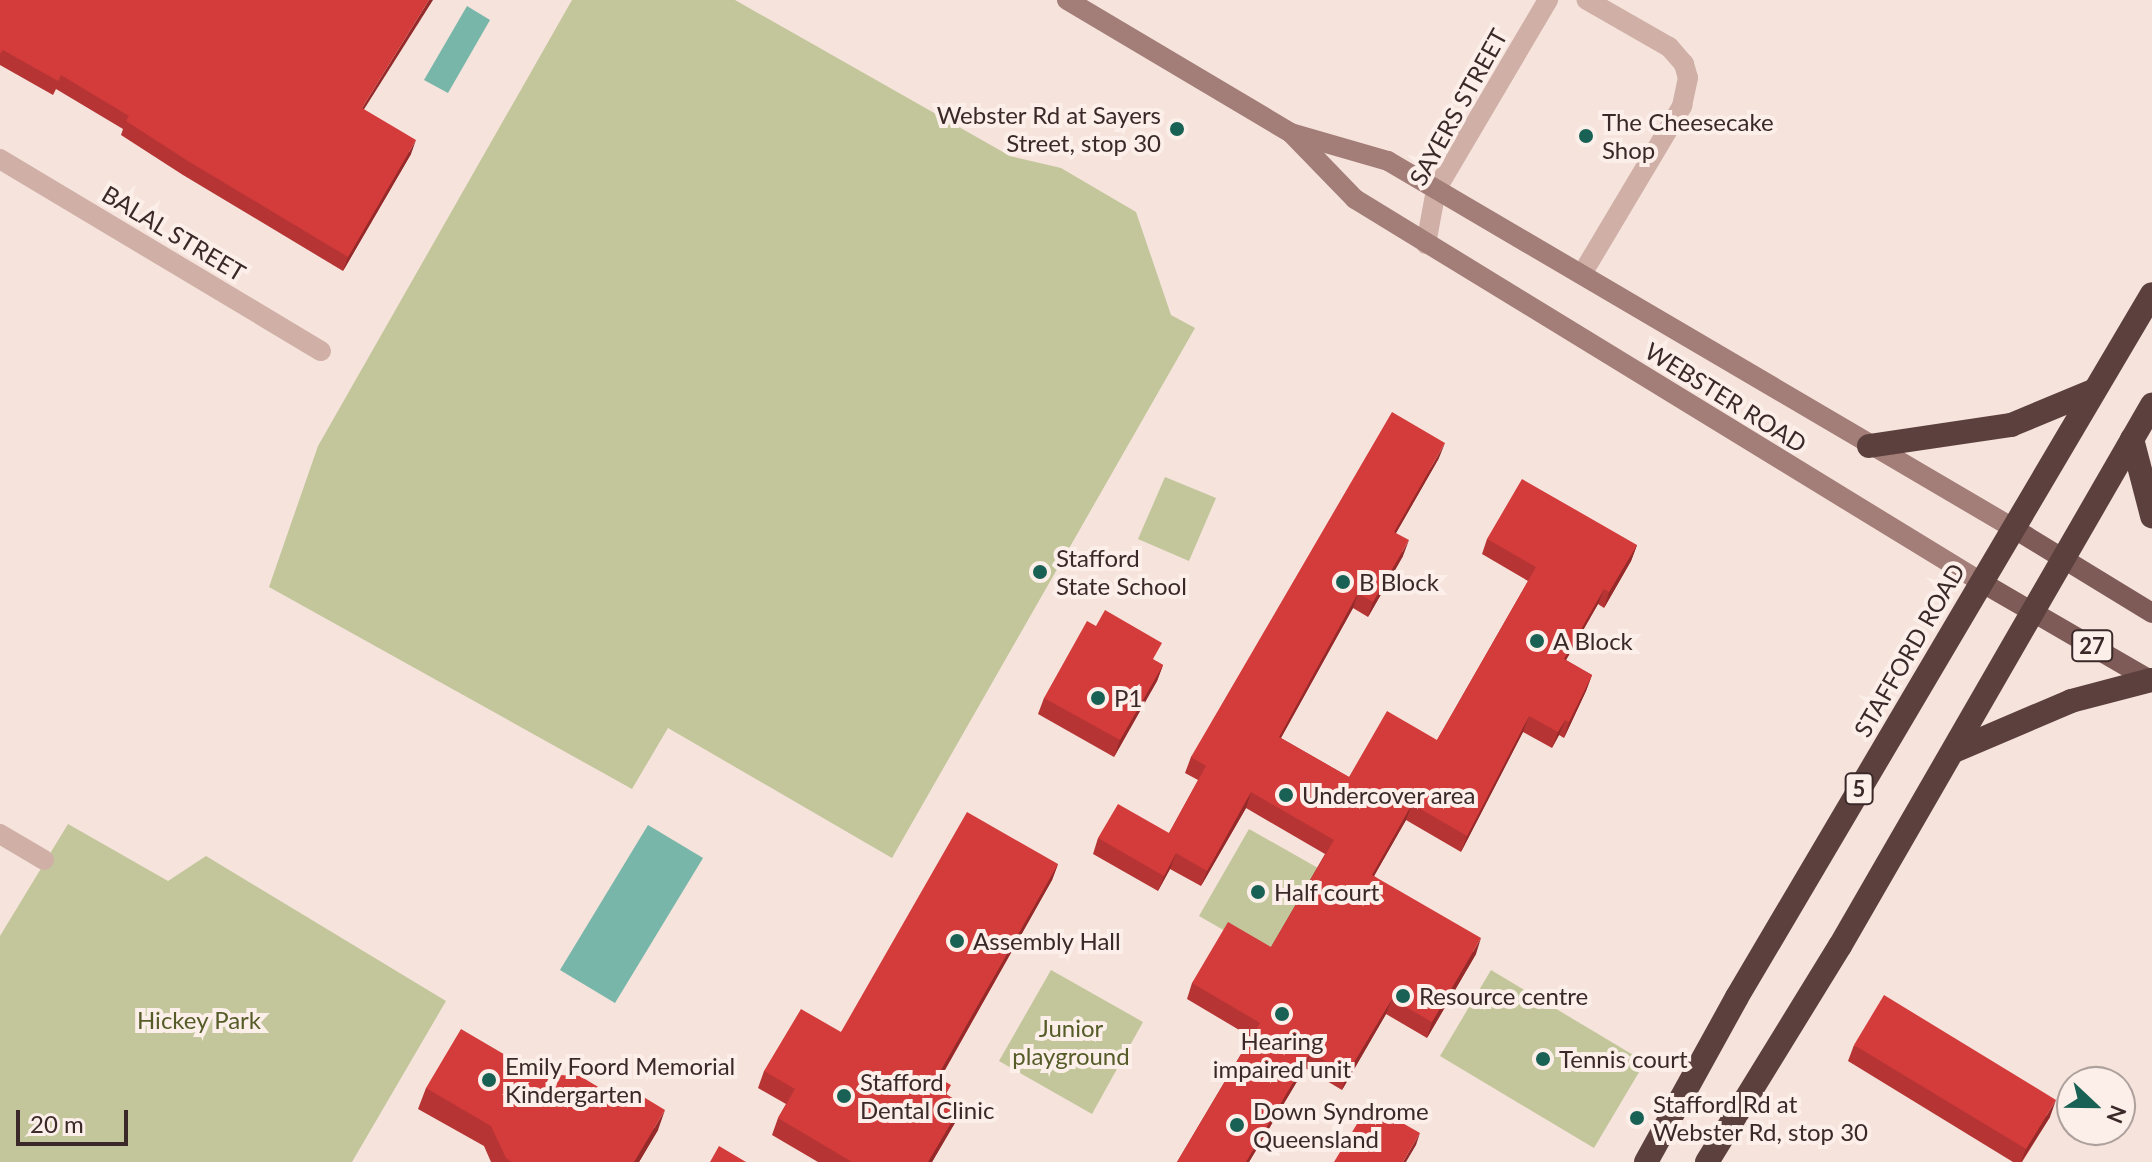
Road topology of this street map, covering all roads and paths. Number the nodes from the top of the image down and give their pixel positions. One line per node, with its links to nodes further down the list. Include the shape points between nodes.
1 (1067, 0): 4 (main road, WEBSTER ROAD)
2 (1548, 0): 6 (street, SAYERS STREET)
3 (1587, 0): 8 (street, via 1669,47 1688,78 1682,106)
4 (1291, 133): 6 (main road, WEBSTER ROAD, via 1388,161); 7 (main road, WEBSTER ROAD, via 1355,199)
5 (0, 159): 10 (street, BALAL STREET)
6 (1436, 190): 7 (street, SAYERS STREET); 8 (main road, WEBSTER ROAD)
7 (1426, 244): 18 (main road, WEBSTER ROAD)
8 (1582, 274): 14 (main road, WEBSTER ROAD)
9 (2152, 294): 11 (highway, STAFFORD ROAD / 5)
10 (321, 351)
11 (2093, 391): 14 (highway, via 2011,425); 16 (highway, STAFFORD ROAD / 5)
12 (2152, 405): 13 (highway)
13 (2132, 439): 15 (highway); 17 (highway)
14 (1869, 446): 16 (main road, WEBSTER ROAD)
15 (2152, 516)
16 (2013, 528): 17 (main road, WEBSTER ROAD / 27); 18 (highway, STAFFORD ROAD / 5)
17 (2064, 559): 19 (highway); 20 (main road, WEBSTER ROAD / 27)
18 (1981, 582): 19 (main road, WEBSTER ROAD / 27); 25 (highway, STAFFORD ROAD / 5)
19 (2034, 612): 21 (main road, WEBSTER ROAD / 27); 22 (highway)
20 (2152, 613)
21 (2151, 681): 22 (highway, via 2071,701)
22 (1954, 751): 26 (highway)
23 (0, 834): 24 (street)
24 (44, 860)
25 (1646, 1162)
26 (1707, 1162)

